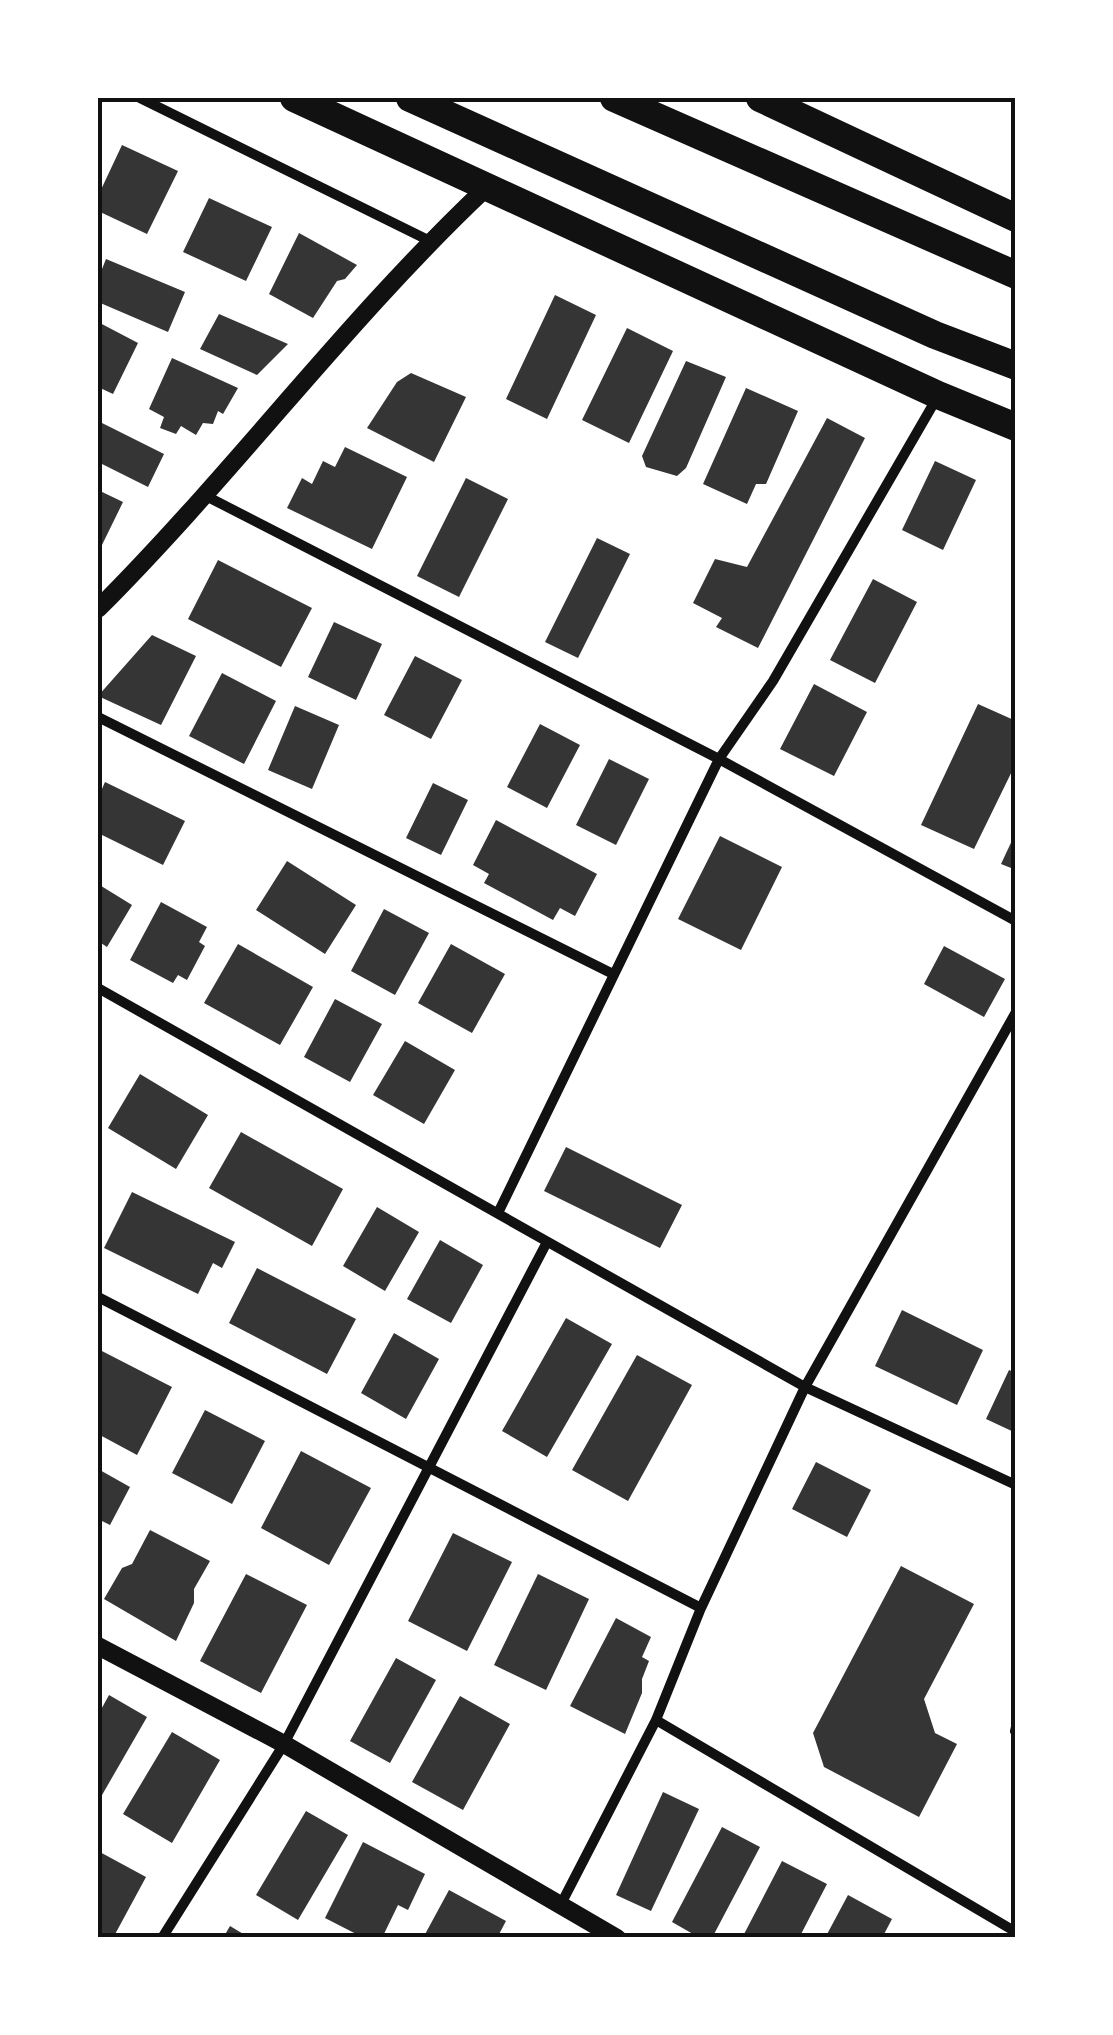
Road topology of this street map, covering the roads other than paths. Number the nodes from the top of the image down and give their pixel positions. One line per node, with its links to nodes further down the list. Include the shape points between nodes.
1 (140, 98): 8 (street)
2 (294, 98): 6 (highway)
3 (410, 98): 10 (highway)
4 (614, 98): 9 (highway)
5 (760, 98): 7 (highway)
6 (486, 188): 8 (street); 11 (highway)
7 (1016, 218)
8 (430, 241): 13 (street)
9 (1016, 276)
10 (1016, 366)
11 (938, 395): 12 (highway); 16 (street, via 773,682)
12 (1016, 427)
13 (206, 496): 14 (street); 16 (street)
14 (100, 602)
15 (98, 718): 18 (street)
16 (719, 759): 17 (street); 18 (street)
17 (1016, 921)
18 (613, 974): 21 (street)
19 (98, 988): 21 (street)
20 (1016, 1012): 24 (street)
21 (498, 1213): 22 (street)
22 (547, 1242): 24 (street); 25 (street)
23 (98, 1296): 25 (street)
24 (804, 1387): 26 (street); 27 (street)
25 (427, 1468): 27 (street); 32 (street)
26 (1016, 1485)
27 (701, 1608): 29 (street)
28 (98, 1646): 32 (street)
29 (656, 1720): 33 (street); 34 (street)
30 (1016, 1722): 31 (lane)
31 (1014, 1731)
32 (284, 1744): 33 (street); 35 (street)
33 (560, 1906): 36 (street)
34 (1016, 1932)
35 (162, 1938)
36 (617, 1938)

